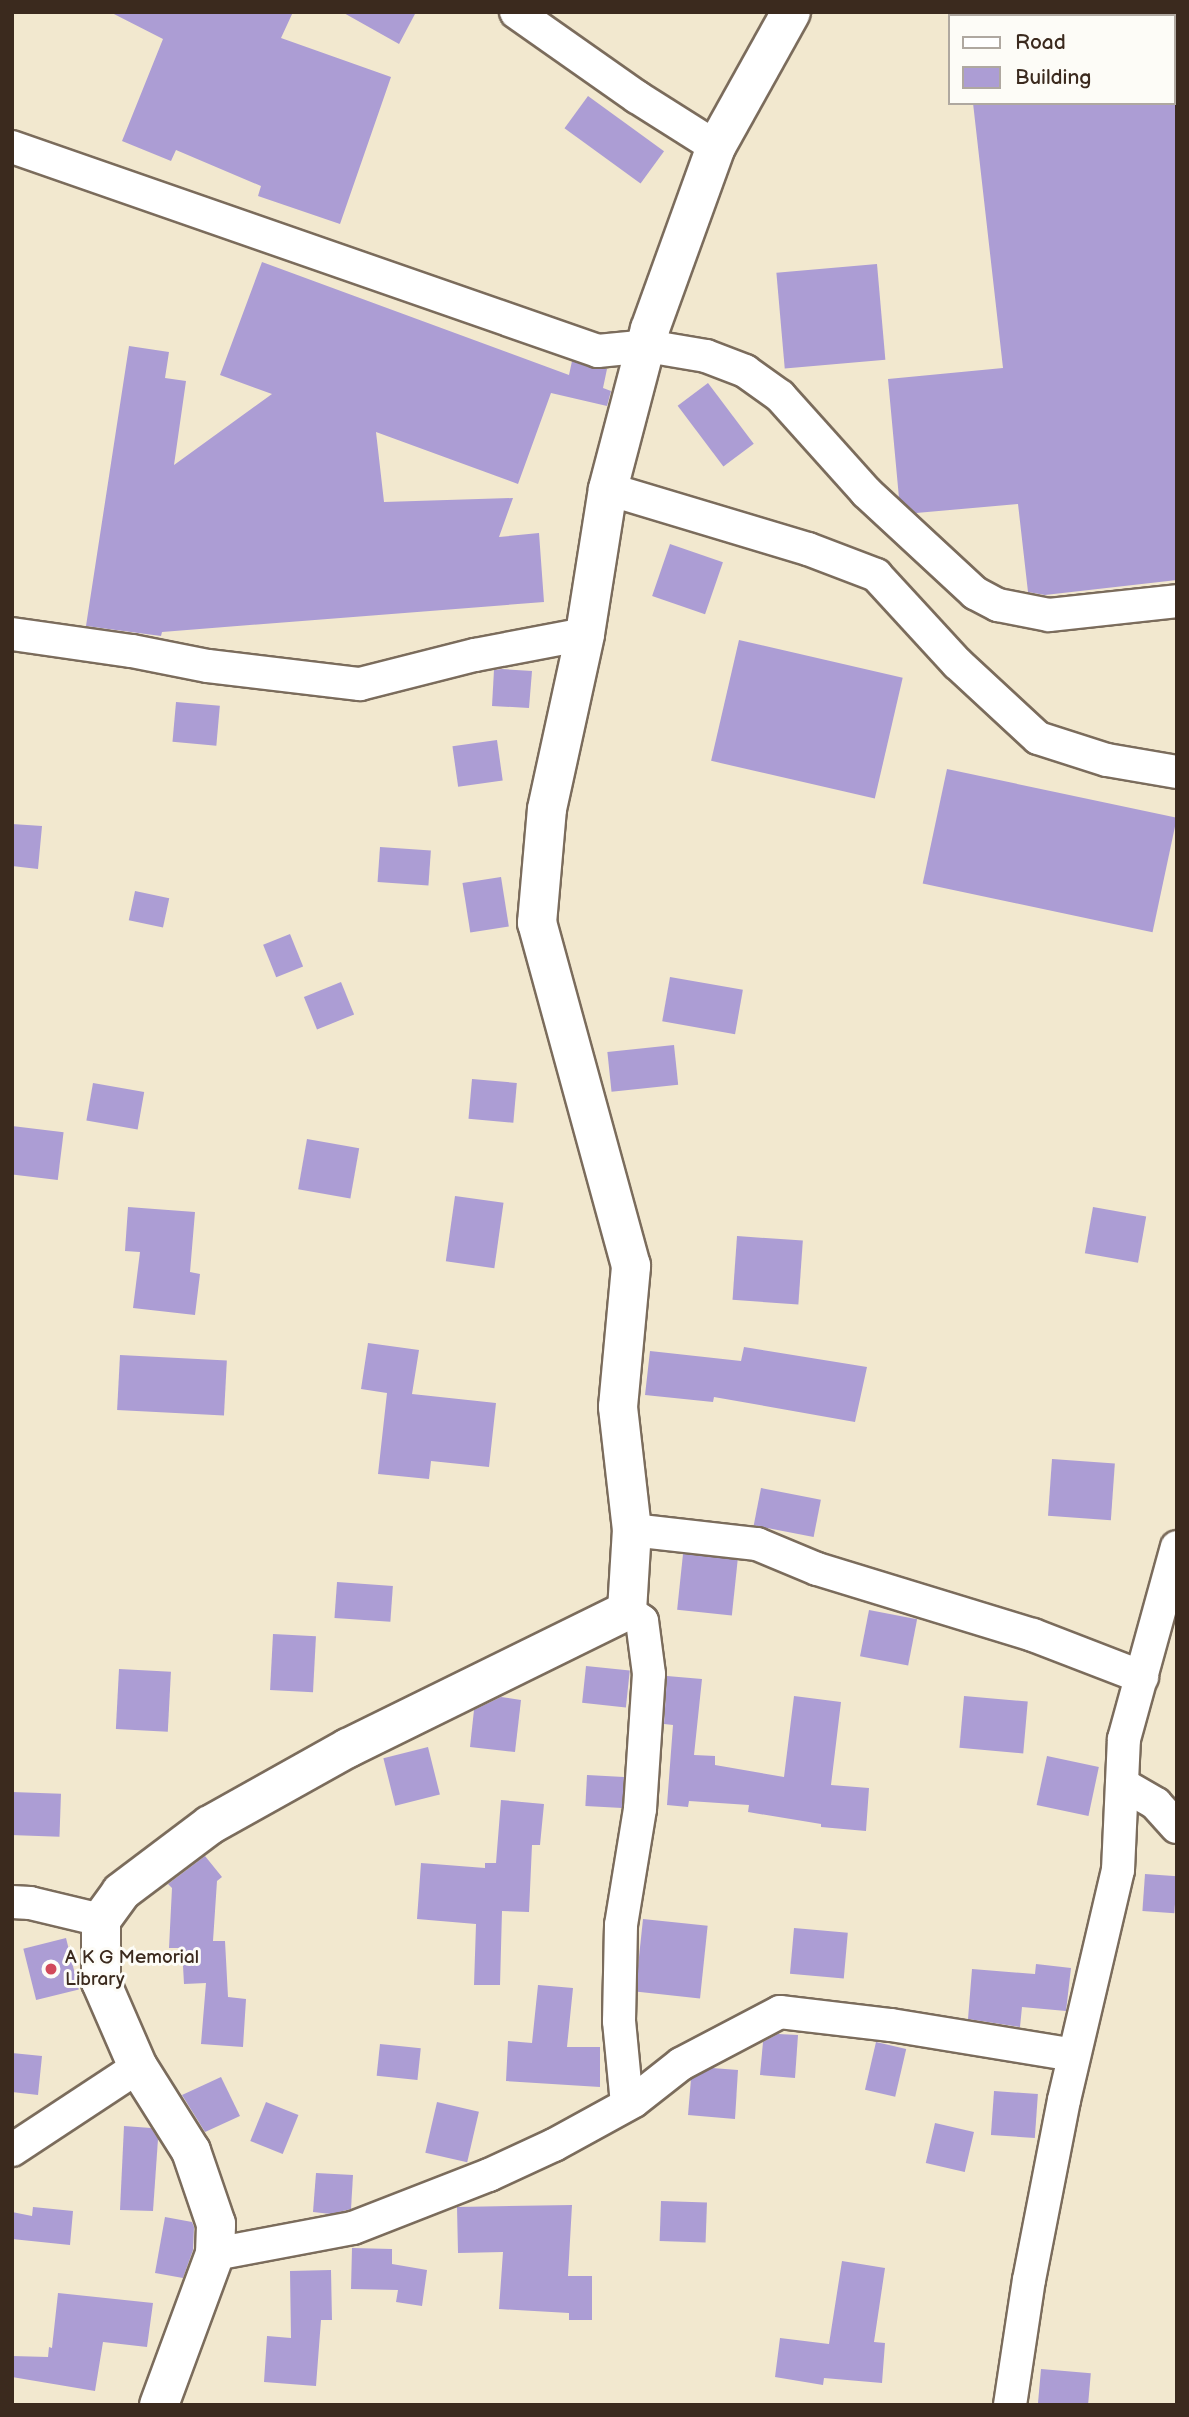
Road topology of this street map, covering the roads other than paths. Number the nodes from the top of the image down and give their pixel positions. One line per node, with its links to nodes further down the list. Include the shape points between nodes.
1 (516, 12): 4 (street)
2 (791, 12): 4 (main road)
3 (12, 147): 5 (street, via 598,351)
4 (716, 147): 5 (main road)
5 (647, 346): 6 (main road); 7 (street, via 706,356 745,372 780,396 866,492 975,593 998,605 1049,615)
6 (608, 489): 9 (main road); 10 (street, via 808,549 876,575 957,663 1038,738 1107,760)
7 (1177, 601)
8 (12, 634): 9 (street, via 208,666 360,684)
9 (585, 634): 11 (main road, via 547,809 537,923 631,1266 618,1407)
10 (1177, 772)
11 (632, 1530): 13 (main road); 14 (street, via 757,1544 817,1569 1032,1635)
12 (1177, 1547): 14 (street)
13 (627, 1611): 18 (main road, via 348,1748 210,1825 121,1892); 21 (street, via 642,1621 649,1674 640,1809 621,1925 619,2021)
14 (1143, 1677): 15 (street, via 1124,1738)
15 (1122, 1784): 16 (street, via 1156,1804); 19 (street, via 1118,1870)
16 (1177, 1827)
17 (12, 1902): 18 (street)
18 (101, 1920): 20 (main road, via 101,1982)
19 (1074, 2055): 21 (street, via 780,2012 681,2064); 25 (street, via 1029,2280)
20 (138, 2067): 22 (street); 23 (main road, via 191,2151 216,2224)
21 (627, 2104): 23 (street, via 489,2175 353,2228)
22 (12, 2150)
23 (215, 2254): 24 (main road)
24 (159, 2405)
25 (1010, 2405)

